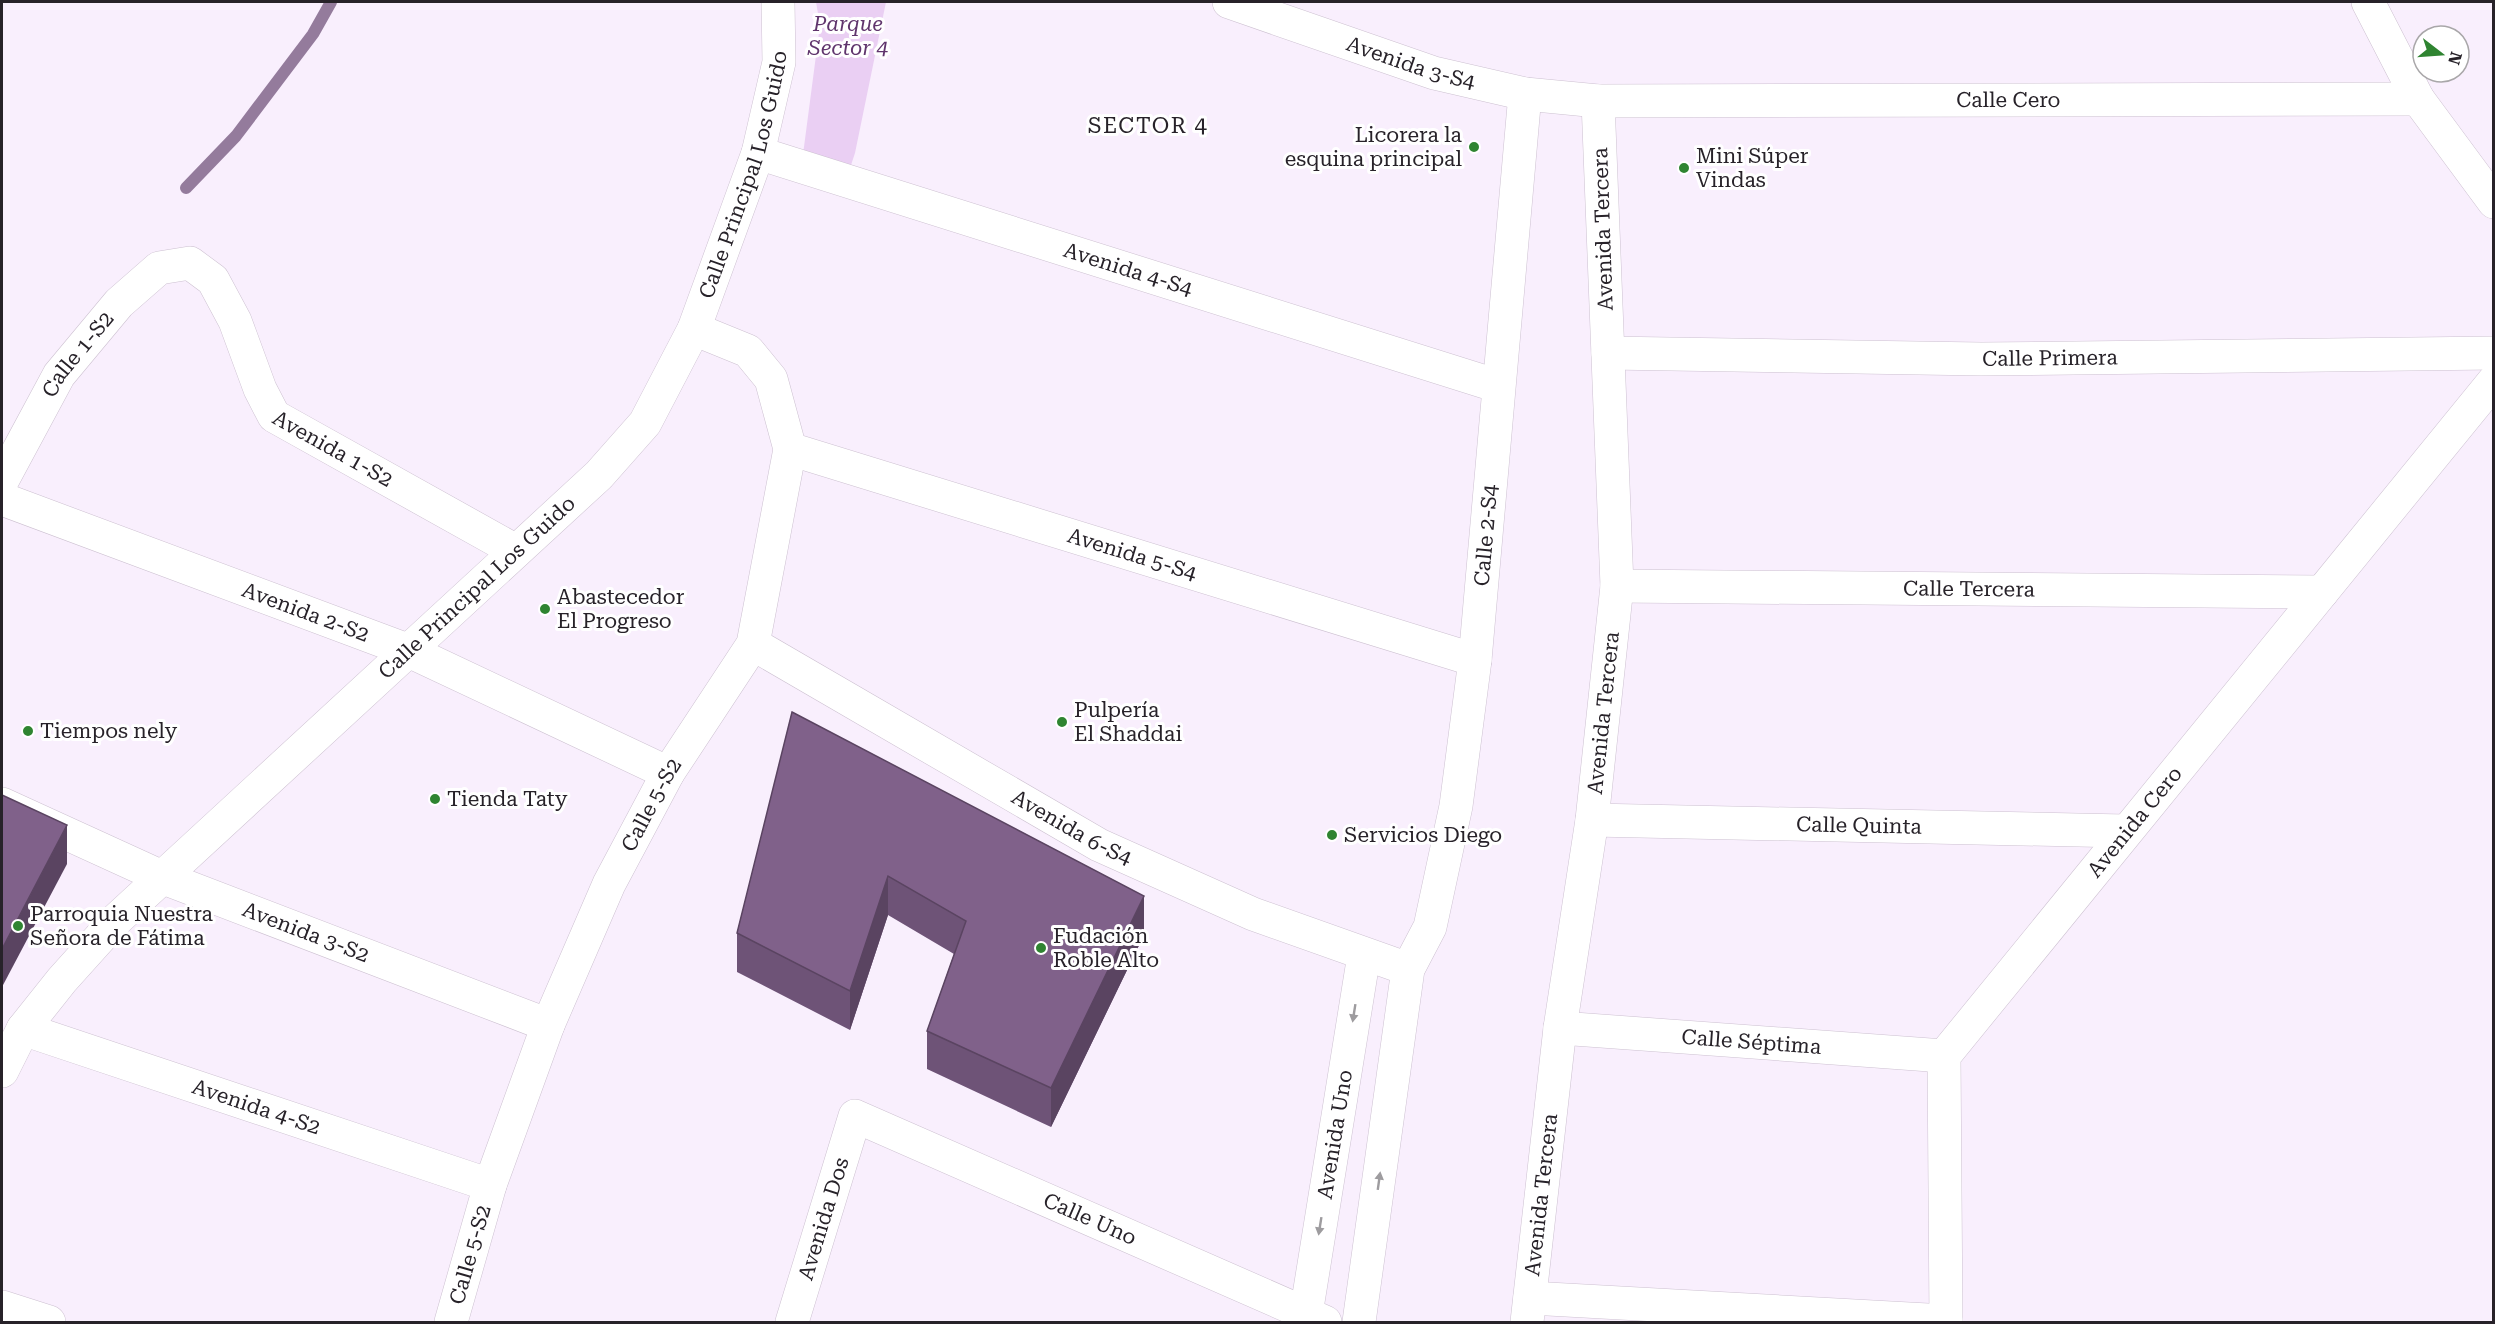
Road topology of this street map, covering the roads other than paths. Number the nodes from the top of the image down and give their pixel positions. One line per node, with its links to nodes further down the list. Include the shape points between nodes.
1 (778, 2): 7 (street, Calle Principal Los Guido, via 779,62)
2 (1229, 2): 4 (street, Avenida 3-S4, via 1434,73)
3 (2368, 2): 5 (street)
4 (1525, 94): 6 (street, Avenida 3-S4); 14 (street, Calle 2-S4)
5 (2418, 99): 6 (street, Calle Cero); 8 (street)
6 (1598, 101): 11 (street, Avenida Tercera)
7 (758, 153): 10 (street, Calle Principal Los Guido); 14 (street, Avenida 4-S4)
8 (2493, 202)
9 (190, 263): 16 (street, Calle 1-S2, via 159,268 119,303 59,375); 18 (street, Avenida 1-S2, via 213,280 235,321 274,416)
10 (694, 329): 15 (street, Calle 5-S2, via 748,351 766,372); 18 (street, Calle Principal Los Guido, via 645,423 599,475)
11 (1608, 352): 12 (street, Calle Primera, via 1981,359); 19 (street, Avenida Tercera)
12 (2493, 353)
13 (2493, 381): 20 (street, Avenida Cero)
14 (1498, 386): 23 (street, Calle 2-S4)
15 (790, 449): 21 (street, Calle 5-S2); 23 (street, Avenida 5-S4)
16 (2, 481)
17 (2, 499): 22 (street, Avenida 2-S2)
18 (516, 551): 22 (street, Calle Principal Los Guido)
19 (1617, 586): 20 (street, Calle Tercera); 26 (street, Avenida Tercera)
20 (2322, 592): 27 (street, Avenida Cero)
21 (753, 644): 24 (street, Calle 5-S2); 29 (street, Avenida 6-S4, via 1099,845 1253,914)
22 (407, 650): 24 (street, Avenida 2-S2); 28 (street, Calle Principal Los Guido)
23 (1475, 660): 30 (street, Calle 2-S4, via 1456,806 1433,916)
24 (668, 773): 31 (street, Calle 5-S2, via 609,884)
25 (2, 804): 28 (street, Avenida 3-S2)
26 (1592, 820): 27 (street, Calle Quinta); 32 (street, Avenida Tercera)
27 (2125, 831): 34 (street, Avenida Cero)
28 (164, 878): 31 (street, Avenida 3-S2); 33 (street, Calle Principal Los Guido, via 117,920)
29 (1364, 955): 30 (street, Avenida 6-S4); 40 (street, Avenida Uno, one-way to 40)
30 (1408, 969): 45 (street, one-way to 30)
31 (548, 1025): 37 (street, Calle 5-S2)
32 (1560, 1028): 34 (street, Calle Séptima); 39 (street, Avenida Tercera)
33 (22, 1029): 35 (street, Calle Principal Los Guido); 37 (street, Avenida 4-S2)
34 (1944, 1056): 41 (street)
35 (2, 1071)
36 (855, 1116): 40 (street, Calle Uno); 44 (street, Avenida Dos)
37 (490, 1185): 43 (street, Calle 5-S2)
38 (2, 1307): 42 (street)
39 (1529, 1310): 41 (street)
40 (1316, 1318)
41 (1946, 1322)
42 (49, 1323)
43 (451, 1323)
44 (792, 1323)
45 (1359, 1323)

